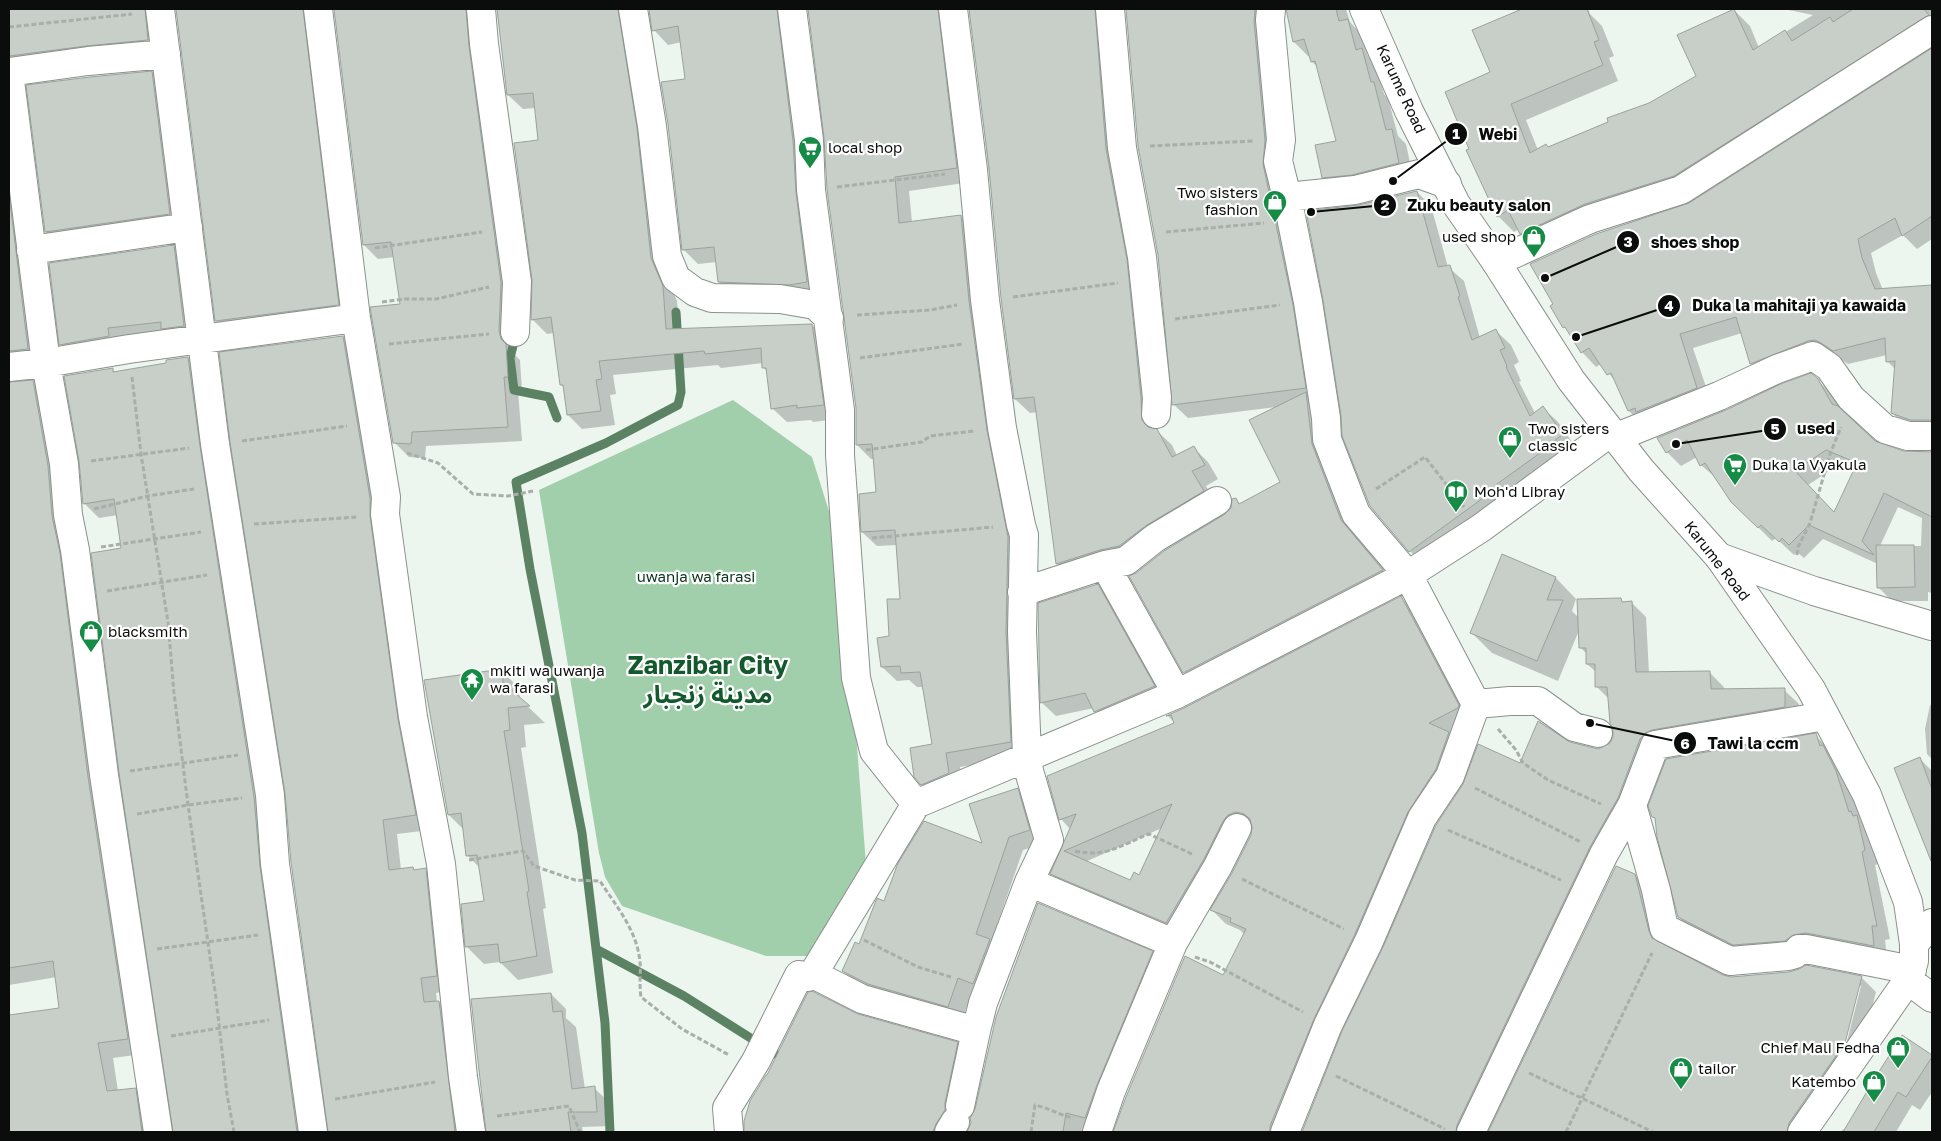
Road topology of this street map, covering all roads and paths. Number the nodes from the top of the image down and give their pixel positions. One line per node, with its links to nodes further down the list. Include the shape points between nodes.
1 (318, 9): 24 (street)
2 (481, 9): 21 (street)
3 (633, 9): 29 (street, via 652,126 667,256 676,278 696,292 712,298 780,299 815,305)
4 (792, 9): 18 (street, via 810,140)
5 (953, 9): 16 (street)
6 (1110, 9): 15 (street)
7 (1271, 9): 14 (street)
8 (1364, 9): 17 (street, Karume Road, via 1409,111)
9 (160, 10): 10 (path); 12 (street)
10 (9, 28)
11 (1932, 30): 25 (street, via 1681,190 1590,219)
12 (166, 54): 13 (street); 20 (street)
13 (9, 73): 23 (street)
14 (1281, 140): 15 (path); 19 (street, via 1278,161)
15 (1122, 148): 22 (street)
16 (973, 170): 18 (path); 33 (street)
17 (1447, 184): 19 (street, via 1419,174); 25 (street, Karume Road, via 1456,204)
18 (811, 190): 29 (street)
19 (1290, 208): 22 (path); 27 (street)
20 (188, 228): 23 (street); 32 (street)
21 (510, 228): 24 (path, via 389,245); 26 (street)
22 (1137, 234): 30 (street)
23 (31, 250): 37 (street)
24 (349, 254): 28 (street)
25 (1496, 262): 42 (street, Karume Road, via 1571,380)
26 (517, 282): 28 (path, via 436,299 404,299); 31 (street)
27 (1308, 302): 30 (path); 50 (street, via 1327,439)
28 (355, 312): 32 (street); 34 (street)
29 (829, 318): 36 (street)
30 (1148, 322): 40 (street, via 1158,398)
31 (516, 332): 34 (path)
32 (201, 339): 35 (street); 46 (street)
33 (990, 341): 36 (path); 41 (street)
34 (361, 346): 44 (street)
35 (129, 349): 37 (street); 48 (path)
36 (835, 361): 45 (street)
37 (46, 363): 38 (street); 52 (street, via 64,464)
38 (9, 366)
39 (1851, 398): 42 (street, via 1829,367 1813,356); 43 (street, via 1885,429 1908,436); 64 (path, via 1830,454 1810,523 1798,547)
40 (1156, 414)
41 (1002, 428): 45 (path, via 930,436 922,442 881,446); 53 (street)
42 (1614, 436): 55 (street); 59 (street, Karume Road)
43 (1932, 436)
44 (377, 443): 47 (path, via 438,463 473,494 508,496); 51 (street, via 386,497)
45 (840, 456): 57 (street)
46 (221, 485): 48 (path); 54 (street)
47 (533, 490)
48 (148, 496): 52 (path); 56 (path)
49 (1217, 501): 60 (street, via 1155,538 1126,561)
50 (1352, 503): 55 (path, via 1426,457); 62 (street, via 1356,514)
51 (385, 514): 54 (path); 85 (street, via 413,717)
52 (68, 515): 58 (street)
53 (1021, 525): 57 (path); 65 (street, via 1024,535)
54 (227, 528): 56 (path); 61 (street)
55 (1480, 528): 62 (street)
56 (155, 540): 58 (path); 63 (path)
57 (846, 541): 78 (street, via 856,678 874,751)
58 (75, 550): 66 (street)
59 (1718, 557): 64 (street); 70 (street, Karume Road, via 1811,689)
60 (1105, 565): 65 (street); 68 (street)
61 (235, 571): 63 (path); 72 (street)
62 (1408, 575): 68 (street); 69 (street)
63 (160, 582): 66 (path); 74 (path, via 168,622)
64 (1794, 584): 67 (street)
65 (1022, 592): 73 (street, via 1022,676)
66 (80, 594): 75 (street)
67 (1932, 626)
68 (1177, 694): 73 (street)
69 (1476, 704): 71 (street, via 1538,701 1574,727); 76 (street); 80 (path, via 1482,715 1506,736 1523,763 1548,780)
70 (1825, 716): 80 (street, via 1655,745); 95 (street, Karume Road, via 1867,794 1908,902)
71 (1598, 733)
72 (263, 751): 74 (path); 77 (street)
73 (1027, 756): 78 (street); 86 (street, via 1049,840)
74 (183, 763): 75 (path); 79 (path)
75 (104, 775): 82 (street)
76 (1450, 776): 81 (street); 84 (path)
77 (270, 795): 79 (path); 91 (street, via 274,864)
78 (916, 804): 90 (street)
79 (188, 805): 82 (path); 92 (path)
80 (1630, 810): 84 (street); 89 (street, via 1656,890)
81 (1422, 818): 87 (path); 100 (street, via 1369,941)
82 (111, 819): 94 (street)
83 (1237, 828): 93 (street)
84 (1604, 854): 87 (street)
85 (441, 864): 104 (path, via 523,851 534,866 575,880 600,881 631,928 640,963 641,997 682,1029 732,1057 746,1062); 107 (street)
86 (1029, 882): 93 (street); 102 (street, via 983,1003)
87 (1587, 892): 105 (street)
88 (1932, 923): 95 (street)
89 (1664, 928): 95 (street, via 1730,961 1788,956 1799,949 1806,949); 108 (path)
90 (841, 929): 96 (street); 97 (path, via 918,967)
91 (285, 931): 92 (path); 99 (street)
92 (208, 942): 94 (path); 101 (path)
93 (1171, 946): 100 (path, via 1210,962); 112 (street)
94 (131, 952): 103 (street)
95 (1911, 965): 98 (street); 124 (street)
96 (813, 974): 102 (street, via 862,999); 104 (street, via 808,977 799,975)
97 (951, 977)
98 (1932, 998)
99 (296, 1016): 101 (path); 109 (street)
100 (1328, 1025): 106 (street)
101 (219, 1028): 103 (path); 114 (path)
102 (976, 1031): 110 (street)
103 (144, 1041): 113 (street)
104 (756, 1061): 117 (street, via 727,1108)
105 (1506, 1061): 108 (path); 121 (street)
106 (1312, 1065): 119 (street); 120 (path)
107 (463, 1077): 109 (path); 111 (street)
108 (1582, 1099): 122 (path); 123 (path)
109 (309, 1104): 115 (street)
110 (955, 1120)
111 (470, 1126): 116 (path, via 544,1108 569,1106)
112 (1098, 1130): 118 (path, via 1080,1119 1035,1105)
113 (158, 1132)
114 (234, 1132)
115 (313, 1132)
116 (580, 1132)
117 (729, 1132)
118 (1031, 1132)
119 (1285, 1132)
120 (1452, 1132)
121 (1471, 1132)
122 (1566, 1132)
123 (1653, 1132)
124 (1802, 1132)

